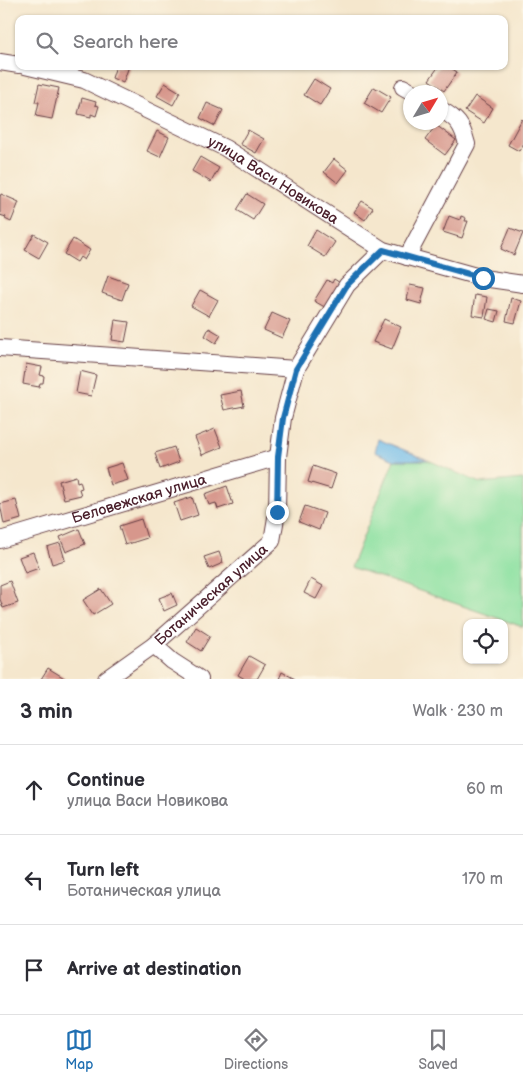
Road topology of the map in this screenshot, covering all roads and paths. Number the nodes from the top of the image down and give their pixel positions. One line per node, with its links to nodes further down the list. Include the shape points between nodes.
1 (0, 62): 2 (street)
2 (15, 64)
3 (42, 70): 5 (street, улица Васи Новикова, via 84,80 225,148)
4 (448, 114): 6 (street, via 463,129 467,144)
5 (383, 250): 6 (street, улица Васи Новикова); 9 (street, Ботаническая улица, via 347,285)
6 (408, 257): 7 (street, улица Васи Новикова, via 483,278)
7 (523, 284)
8 (0, 348): 9 (street)
9 (296, 369): 10 (street, Ботаническая улица, via 283,418)
10 (278, 457): 11 (street, Беловежская улица); 12 (street, Ботаническая улица, via 277,512 272,541)
11 (0, 540)
12 (154, 645): 13 (street, Ботаническая улица); 14 (street)
13 (106, 679)
14 (200, 679)

